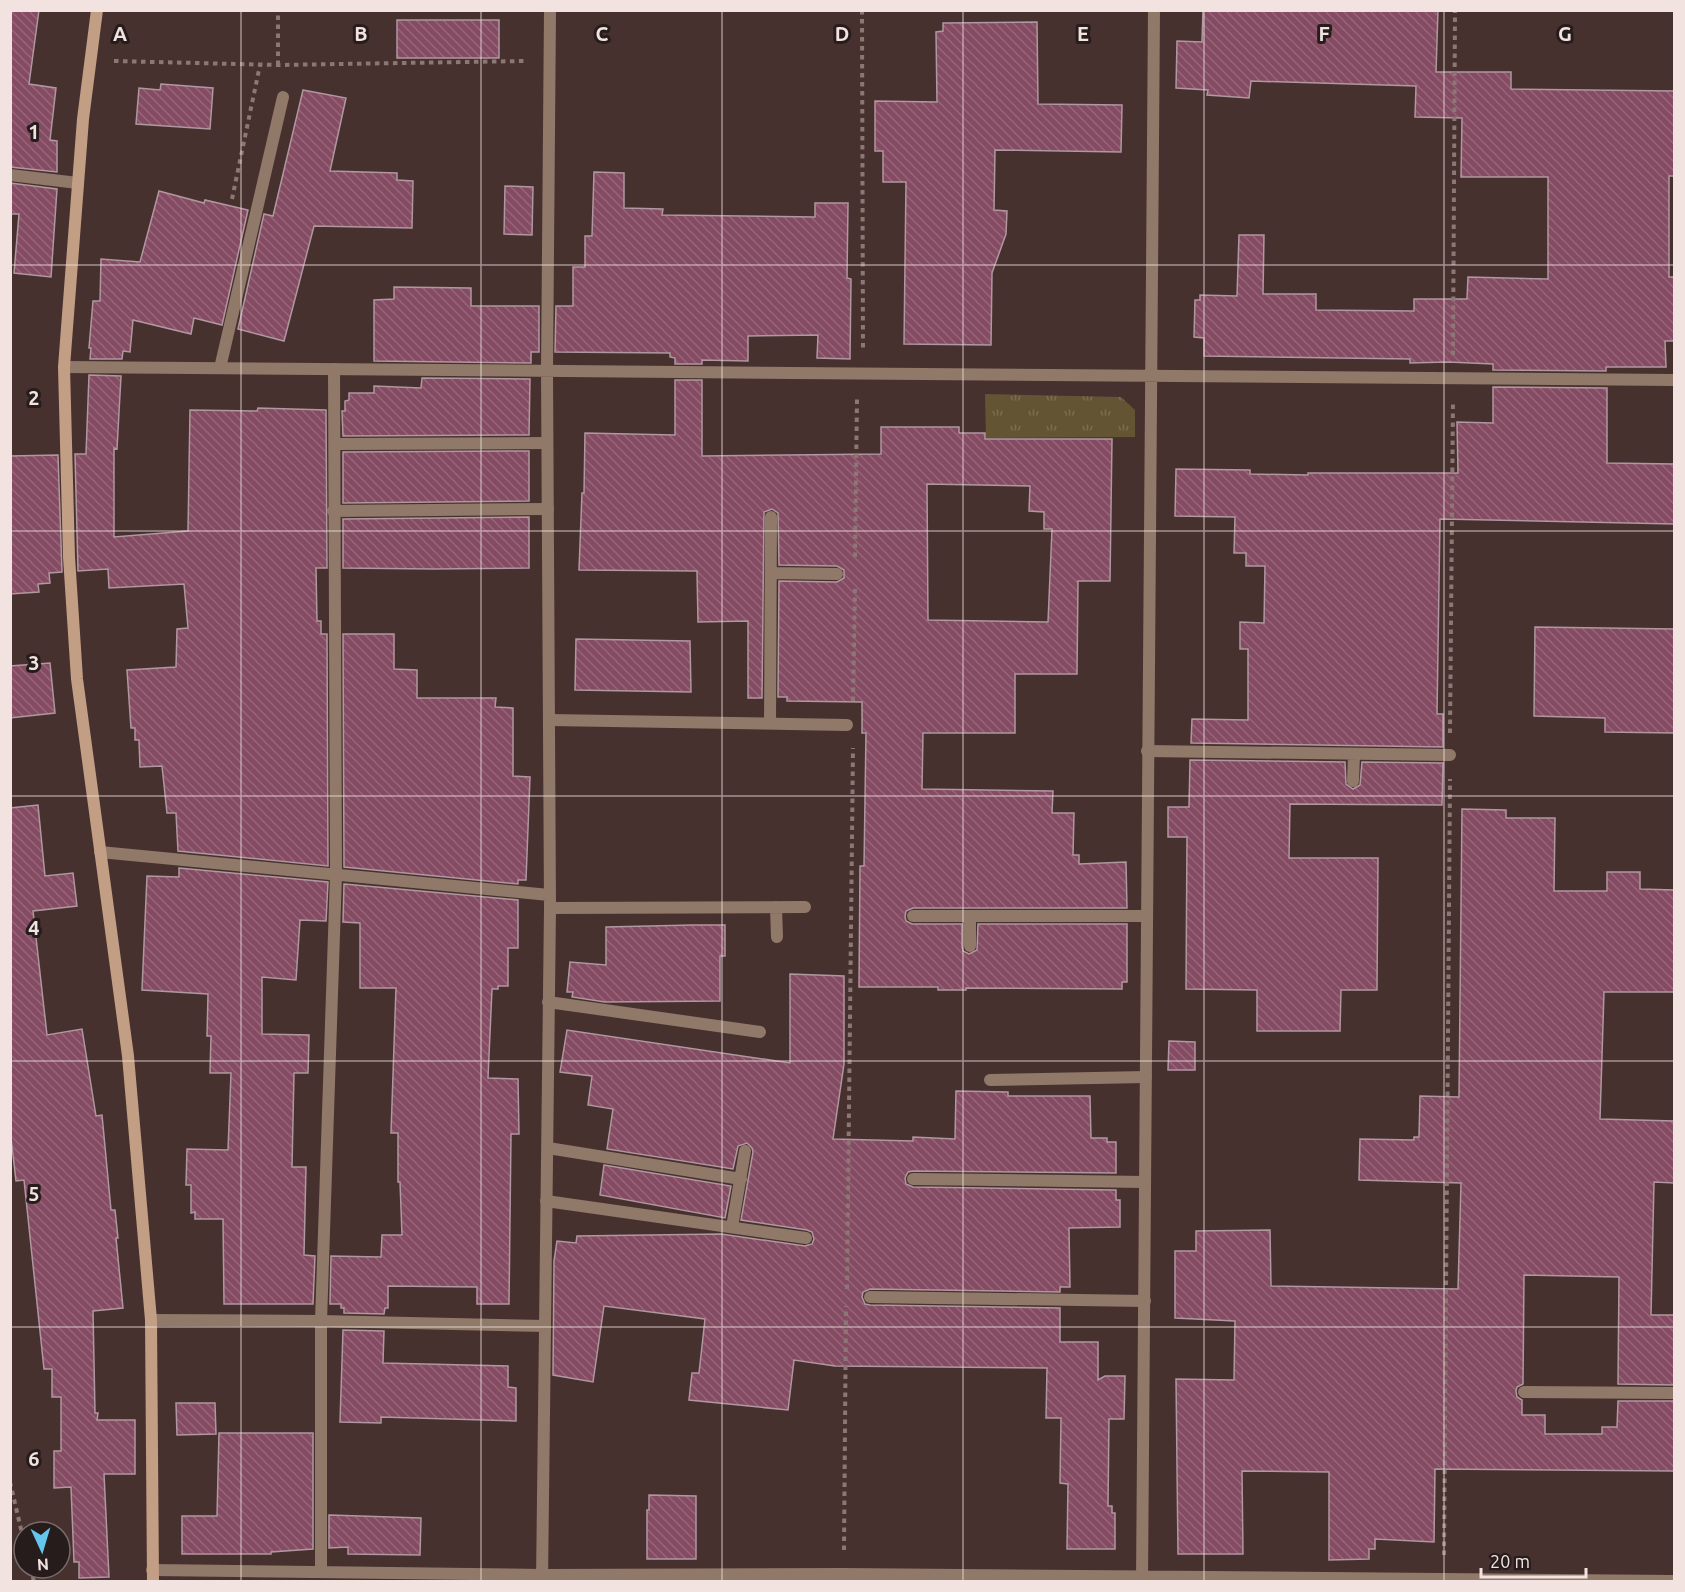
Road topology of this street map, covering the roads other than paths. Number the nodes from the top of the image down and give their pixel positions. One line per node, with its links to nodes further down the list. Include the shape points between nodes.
1 (97, 10): 6 (street)
2 (550, 10): 10 (street)
3 (1154, 10): 11 (street)
4 (283, 97): 8 (street)
5 (10, 175): 6 (street)
6 (78, 183): 7 (street)
7 (64, 367): 8 (street); 27 (street, via 77,679)
8 (220, 368): 9 (street)
9 (334, 369): 10 (street); 14 (street)
10 (547, 371): 11 (street); 13 (street)
11 (1151, 376): 12 (street); 23 (street)
12 (1674, 380)
13 (547, 443): 14 (street); 15 (street)
14 (334, 444): 16 (street)
15 (548, 508): 16 (street); 20 (street)
16 (333, 511): 28 (street)
17 (771, 517): 18 (street)
18 (771, 573): 19 (street); 21 (street)
19 (837, 574)
20 (550, 720): 21 (street); 29 (street)
21 (770, 723): 22 (street)
22 (847, 725)
23 (1147, 751): 24 (street); 35 (street)
24 (1354, 754): 25 (street); 26 (street)
25 (1450, 755)
26 (1353, 781)
27 (100, 852): 28 (street); 52 (street, via 128,1056)
28 (336, 875): 29 (street); 53 (street)
29 (549, 895): 32 (street)
30 (776, 907): 31 (street); 32 (street); 36 (street)
31 (805, 907)
32 (550, 908): 38 (street)
33 (913, 916): 34 (street)
34 (970, 916): 35 (street); 37 (street)
35 (1146, 916): 40 (street)
36 (777, 937)
37 (970, 946)
38 (548, 1002): 39 (street); 42 (street)
39 (760, 1032)
40 (1146, 1077): 41 (street); 46 (street)
41 (990, 1080)
42 (548, 1148): 44 (street); 47 (street)
43 (745, 1151): 44 (street)
44 (741, 1179): 48 (street)
45 (913, 1179): 46 (street)
46 (1145, 1182): 51 (street)
47 (546, 1201): 48 (street); 54 (street)
48 (732, 1227): 49 (street)
49 (806, 1238)
50 (870, 1297): 51 (street)
51 (1145, 1301): 60 (street)
52 (151, 1320): 53 (street); 58 (street)
53 (321, 1321): 54 (street); 57 (street)
54 (544, 1326): 59 (street)
55 (1524, 1392): 56 (street)
56 (1674, 1393)
57 (321, 1572): 58 (street); 59 (street)
58 (153, 1576)
59 (542, 1578): 60 (street, via 843,1574)
60 (1142, 1579): 61 (street)
61 (1674, 1581)

